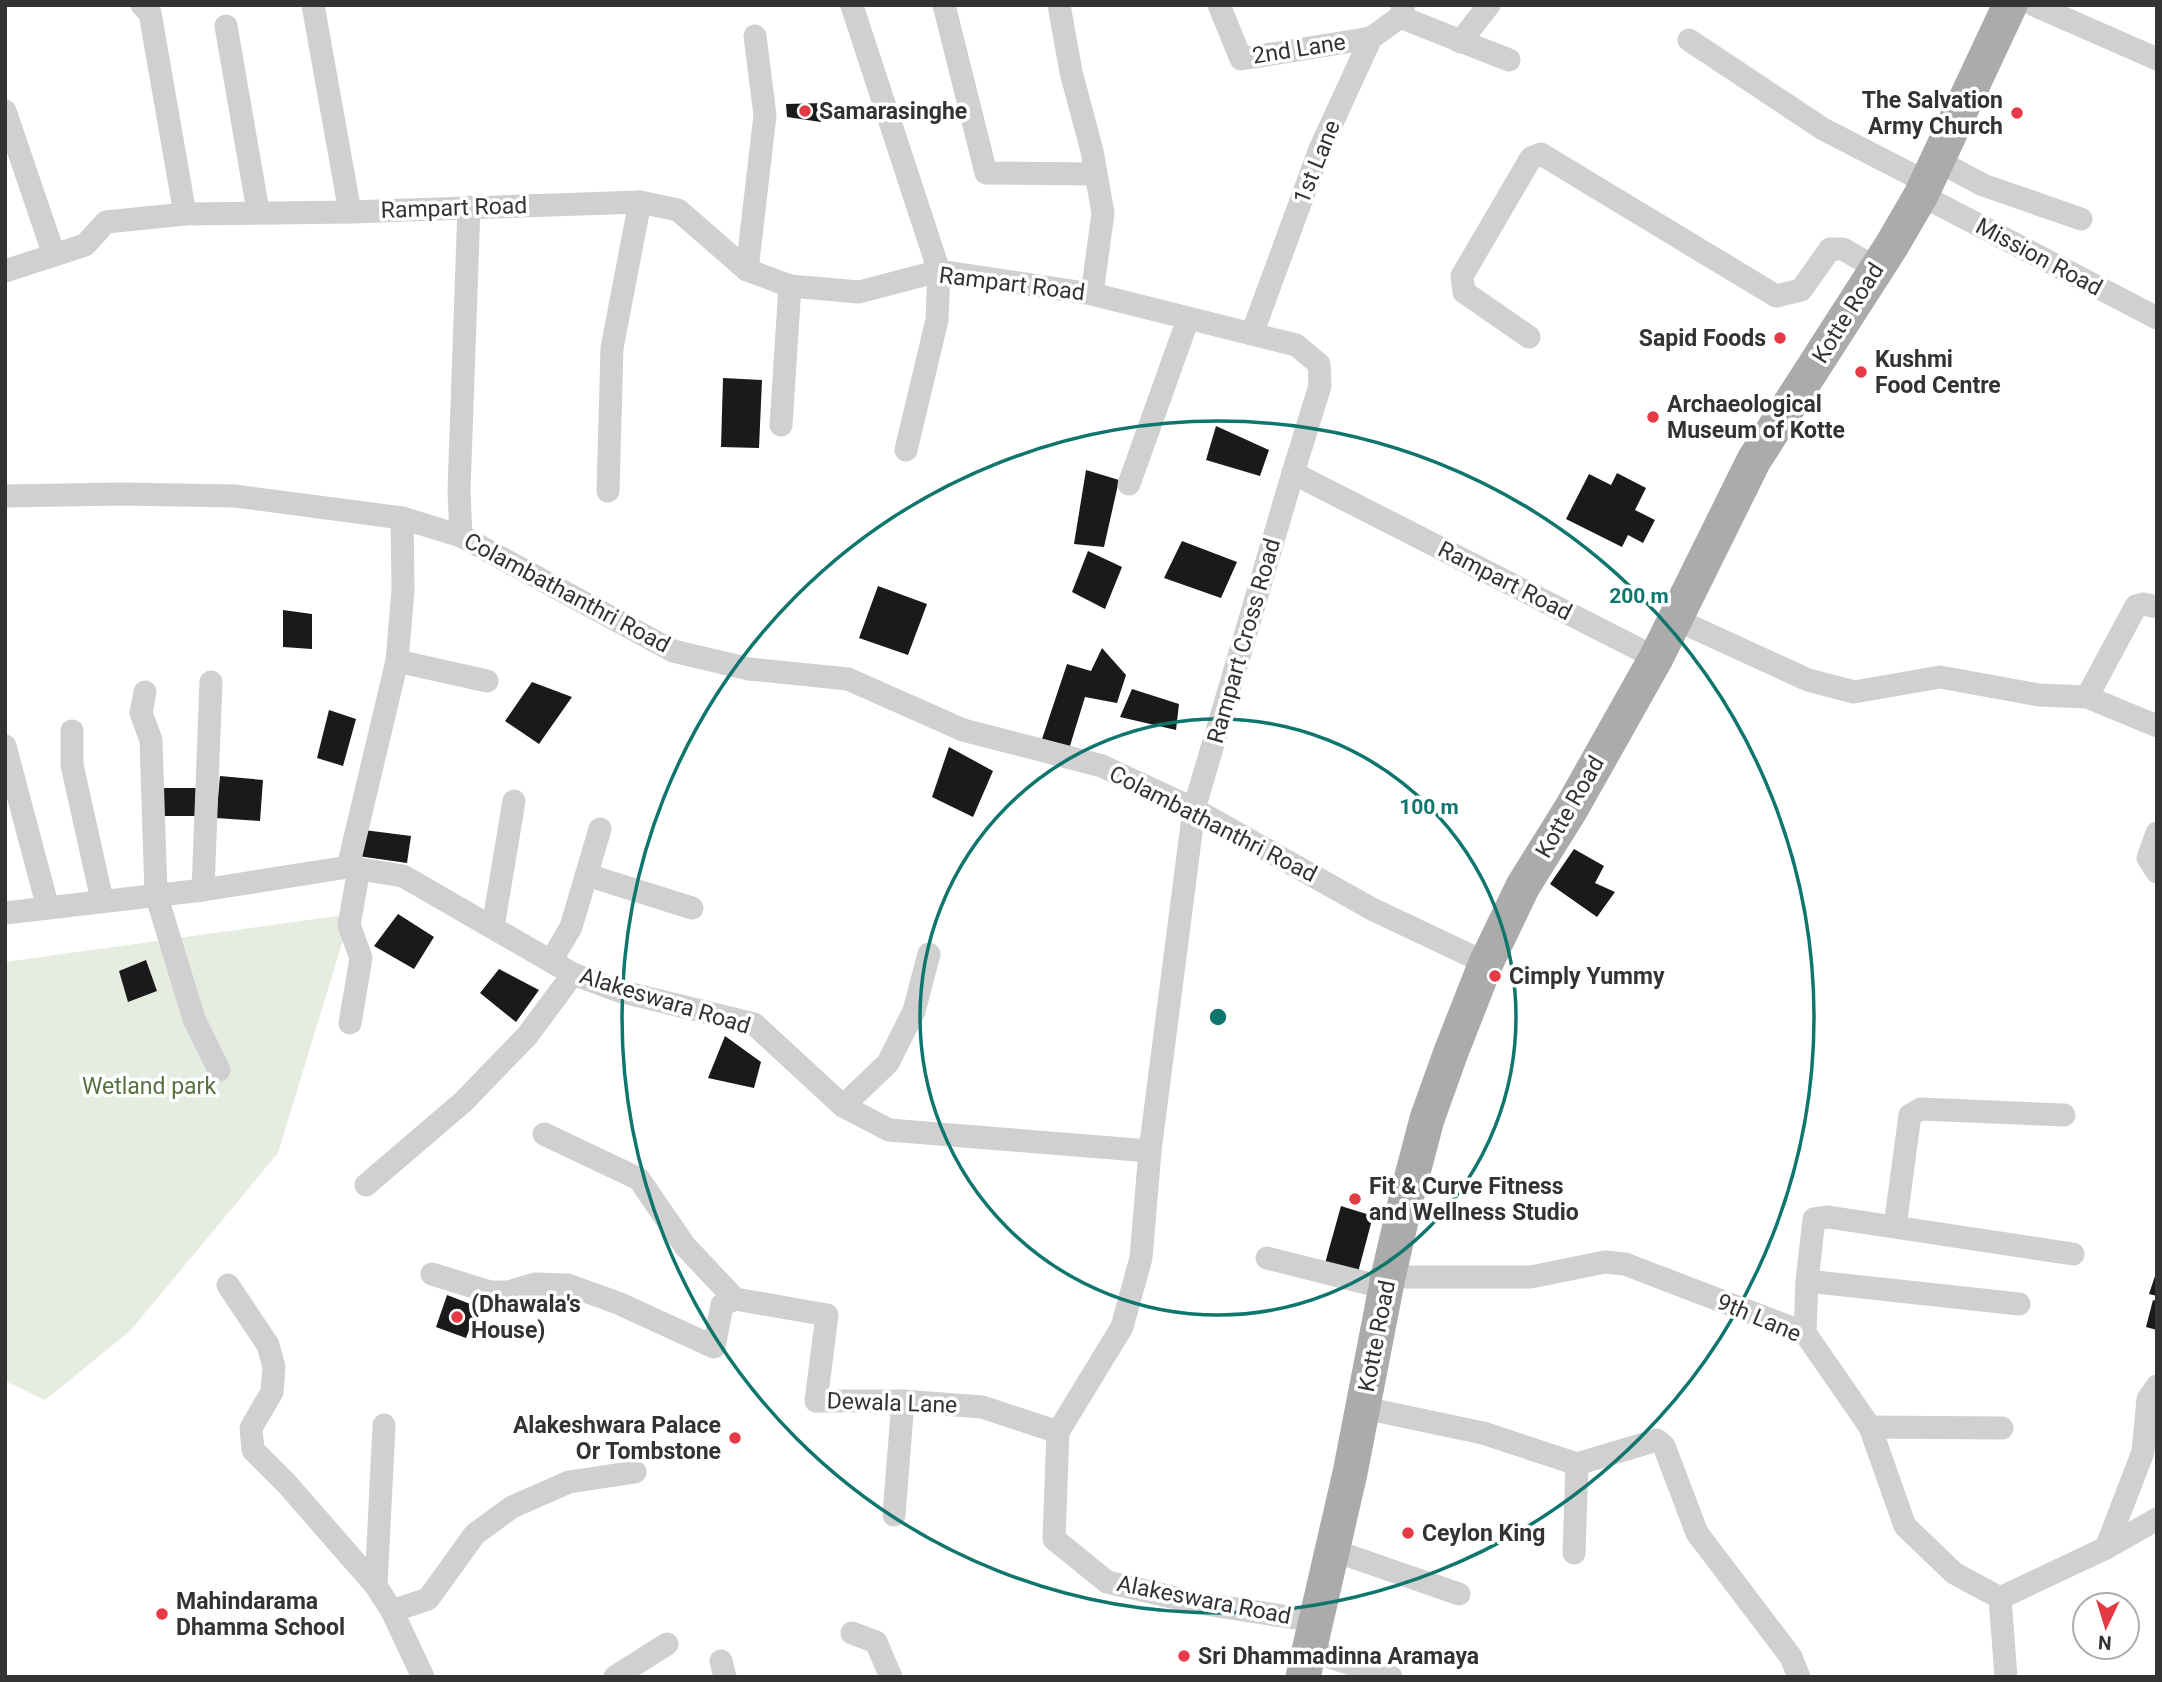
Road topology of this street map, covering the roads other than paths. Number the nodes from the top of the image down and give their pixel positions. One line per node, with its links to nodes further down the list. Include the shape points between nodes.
1 (142, 5): 25 (street, via 150,13)
2 (313, 5): 24 (street)
3 (944, 5): 19 (street, via 986,173)
4 (1059, 5): 19 (street)
5 (1219, 5): 13 (street, 2nd Lane, via 1241,59)
6 (1489, 5): 15 (street)
7 (2010, 5): 20 (main road, Kotte Road)
8 (2034, 5): 16 (street)
9 (852, 6): 31 (street)
10 (1402, 11): 13 (street, 1st Lane); 15 (street)
11 (226, 26): 23 (street)
12 (755, 36): 29 (street, via 765,115)
13 (1371, 38): 36 (street, 1st Lane, via 1320,149)
14 (1689, 40): 20 (street, via 1824,129)
15 (1460, 42): 17 (street)
16 (2157, 59)
17 (1509, 60)
18 (5, 111): 27 (street)
19 (1096, 174): 33 (street, via 1103,213)
20 (1928, 179): 26 (street, via 1983,185); 28 (main road, Kotte Road); 34 (street, Mission Road)
21 (640, 202): 22 (street, Rampart Road); 29 (street, Rampart Road, via 678,210); 42 (street, via 612,348)
22 (469, 207): 24 (street, Rampart Road); 45 (street)
23 (258, 211): 24 (street, Rampart Road); 25 (street, Rampart Road)
24 (350, 212)
25 (185, 214): 27 (street, Rampart Road, via 106,222 85,245)
26 (2081, 219)
27 (54, 255): 30 (street, Rampart Road)
28 (1877, 268): 37 (street, via 1843,249 1830,249 1801,290 1776,296 1541,154 1531,158 1462,276 1464,292); 47 (main road, Kotte Road, via 1754,460)
29 (747, 270): 32 (street, Rampart Road)
30 (5, 271)
31 (939, 271): 32 (street, Rampart Road, via 859,292); 33 (street, Rampart Road); 39 (street, via 937,320)
32 (790, 286): 38 (street)
33 (1092, 294): 35 (street, Rampart Road)
34 (2157, 318)
35 (1188, 319): 36 (street, Rampart Road); 41 (street)
36 (1252, 334): 40 (street, Rampart Road, via 1296,345 1319,364 1320,386)
37 (1529, 337)
38 (781, 425)
39 (906, 450)
40 (1293, 473): 48 (street, Rampart Road); 58 (street, Rampart Cross Road)
41 (1129, 484)
42 (608, 491)
43 (5, 496): 44 (street, Colambathanthri Road, via 235,496)
44 (402, 518): 45 (street, Colambathanthri Road); 49 (street, via 403,590)
45 (461, 536): 58 (street, Colambathanthri Road, via 673,651 749,669 848,679 963,730 1102,766)
46 (2157, 607): 53 (street, via 2136,606)
47 (1675, 619): 48 (main road, Kotte Road); 53 (street, via 1808,680 1854,692 1940,677 2039,695)
48 (1656, 658): 73 (main road, Kotte Road, via 1523,886)
49 (397, 661): 51 (street); 61 (street)
50 (211, 681): 64 (street)
51 (487, 681)
52 (145, 692): 65 (street, via 141,713 151,740)
53 (2087, 697): 54 (street)
54 (2157, 726)
55 (72, 731): 66 (street, via 72,765)
56 (5, 746): 67 (street)
57 (514, 801): 70 (street)
58 (1194, 809): 73 (street, Colambathanthri Road, via 1371,909); 80 (street, Alakeswara Road)
59 (600, 829): 63 (street)
60 (2157, 832): 62 (street, via 2148,858)
61 (353, 868): 64 (street, Alakeswara Road); 70 (street, Alakeswara Road, via 403,876); 75 (street, via 349,925 361,958)
62 (2157, 872)
63 (587, 875): 68 (street); 72 (street, via 571,927)
64 (203, 890): 65 (street, Alakeswara Road)
65 (156, 894): 66 (street, Alakeswara Road); 76 (street, via 194,1018)
66 (102, 900): 67 (street, Alakeswara Road)
67 (48, 908): 69 (street, Alakeswara Road)
68 (692, 908)
69 (5, 913)
70 (494, 927): 72 (street, Alakeswara Road)
71 (929, 954): 77 (street, via 914,1011 888,1063)
72 (551, 961): 74 (street, Alakeswara Road)
73 (1486, 963): 87 (main road, Kotte Road, via 1427,1119)
74 (573, 974): 77 (street, Alakeswara Road, via 619,991 754,1024); 81 (street, via 527,1035 463,1102)
75 (350, 1023)
76 (219, 1070)
77 (844, 1106): 80 (street, Alakeswara Road, via 889,1130)
78 (2064, 1115): 82 (street, via 1921,1109 1910,1115)
79 (544, 1133): 89 (street, via 639,1179 685,1246)
80 (1150, 1152): 98 (street, Alakeswara Road, via 1141,1258 1122,1326)
81 (366, 1185)
82 (1895, 1226): 83 (street); 86 (street, via 1814,1219)
83 (2073, 1254)
84 (1267, 1258): 87 (street, 9th Lane)
85 (432, 1274): 89 (street, via 491,1292 535,1284 568,1285 714,1347 722,1305)
86 (1807, 1281): 90 (street); 91 (street)
87 (1387, 1282): 91 (street, 9th Lane, via 1531,1276 1605,1262 1625,1264); 94 (main road, Kotte Road)
88 (228, 1284): 106 (street, via 268,1345 274,1367 272,1392 251,1428 253,1450)
89 (735, 1299): 93 (street, Dewala Lane, via 827,1315 816,1401)
90 (2019, 1304)
91 (1805, 1333): 96 (street, 9th Lane)
92 (2157, 1386): 103 (street, via 2148,1399 2143,1452)
93 (903, 1401): 98 (street, Dewala Lane, via 982,1407); 101 (street)
94 (1364, 1408): 99 (street, via 1483,1433); 104 (main road, Kotte Road)
95 (384, 1425): 106 (street)
96 (1870, 1427): 97 (street); 108 (street, 9th Lane, via 1905,1526 1954,1573)
97 (2002, 1428)
98 (1058, 1432): 112 (street, Alakeswara Road, via 1054,1539 1107,1583 1198,1603)
99 (1577, 1464): 105 (street); 117 (street, via 1657,1440 1664,1446 1697,1533 1791,1657)
100 (635, 1472): 109 (street, via 569,1482 512,1507 475,1534 428,1599)
101 (894, 1515)
102 (2157, 1519): 103 (street)
103 (2106, 1548): 108 (street)
104 (1332, 1550): 107 (street); 112 (main road, Kotte Road)
105 (1574, 1553)
106 (376, 1586): 109 (street)
107 (1459, 1594)
108 (2000, 1598): 118 (street)
109 (392, 1611): 113 (street)
110 (852, 1633): 115 (street, via 876,1642)
111 (667, 1643): 114 (street)
112 (1309, 1649): 116 (street)
113 (423, 1677)
114 (615, 1677)
115 (891, 1677)
116 (1391, 1677)
117 (1800, 1677)
118 (2006, 1677)

